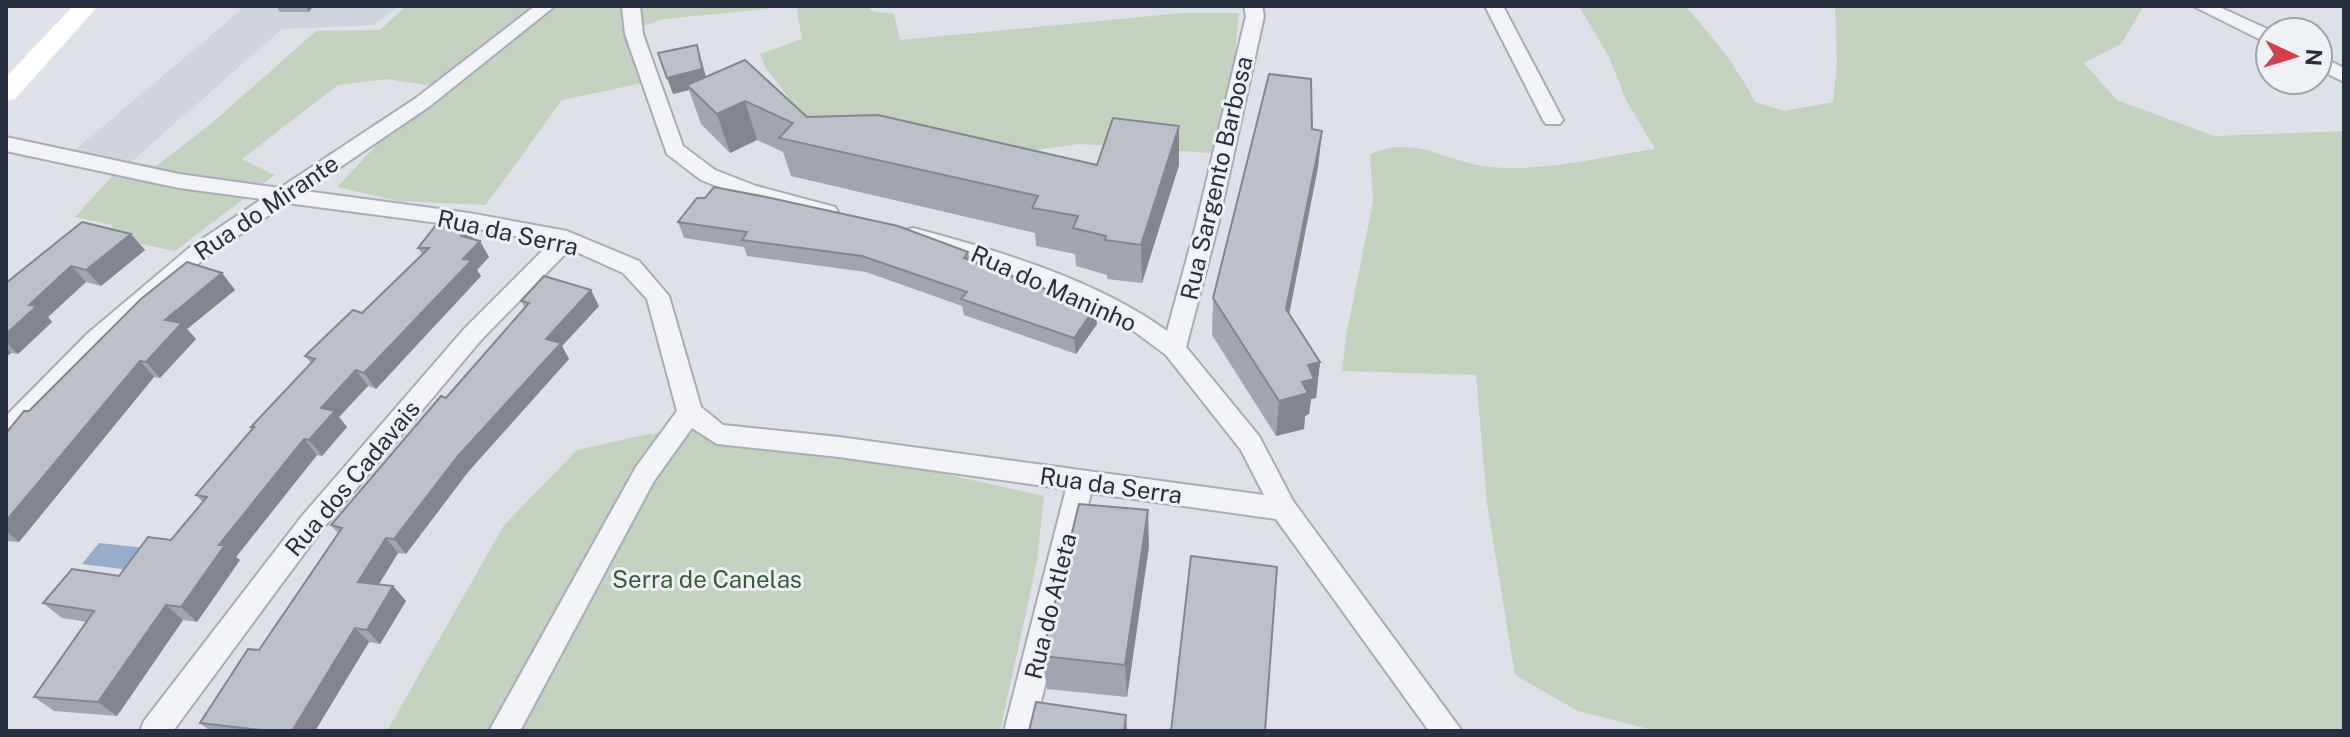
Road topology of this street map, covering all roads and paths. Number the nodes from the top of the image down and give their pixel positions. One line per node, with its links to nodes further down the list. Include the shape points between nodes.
1 (86, 6): 8 (main road)
2 (546, 6): 11 (street, Rua do Mirante, via 423,102)
3 (631, 6): 12 (street, via 634,34 674,149 708,175 749,191)
4 (1253, 6): 15 (street, Rua Sargento Barbosa, via 1255,16 1207,225)
5 (1494, 6): 9 (street)
6 (2202, 6): 7 (street)
7 (2254, 30)
8 (6, 93)
9 (1553, 120)
10 (6, 144): 11 (street, Rua da Serra, via 179,181)
11 (282, 195): 14 (street, Rua da Serra); 17 (street, Rua do Mirante, via 197,253 140,301)
12 (854, 219)
13 (884, 227): 15 (street, Rua do Maninho, via 988,255 1127,314)
14 (567, 239): 16 (street, Rua da Serra, via 631,267 658,296); 20 (street, Rua dos Cadavais, via 473,334 311,524)
15 (1174, 349): 19 (street, Rua do Maninho, via 1250,443)
16 (690, 412): 18 (street, Rua da Serra, via 717,434); 21 (street, via 645,474)
17 (6, 432)
18 (1081, 482): 19 (street, Rua da Serra); 22 (street, Rua do Atleta)
19 (1284, 509): 23 (street, Rua do Maninho)
20 (155, 731)
21 (504, 731)
22 (1019, 731)
23 (1447, 731)

